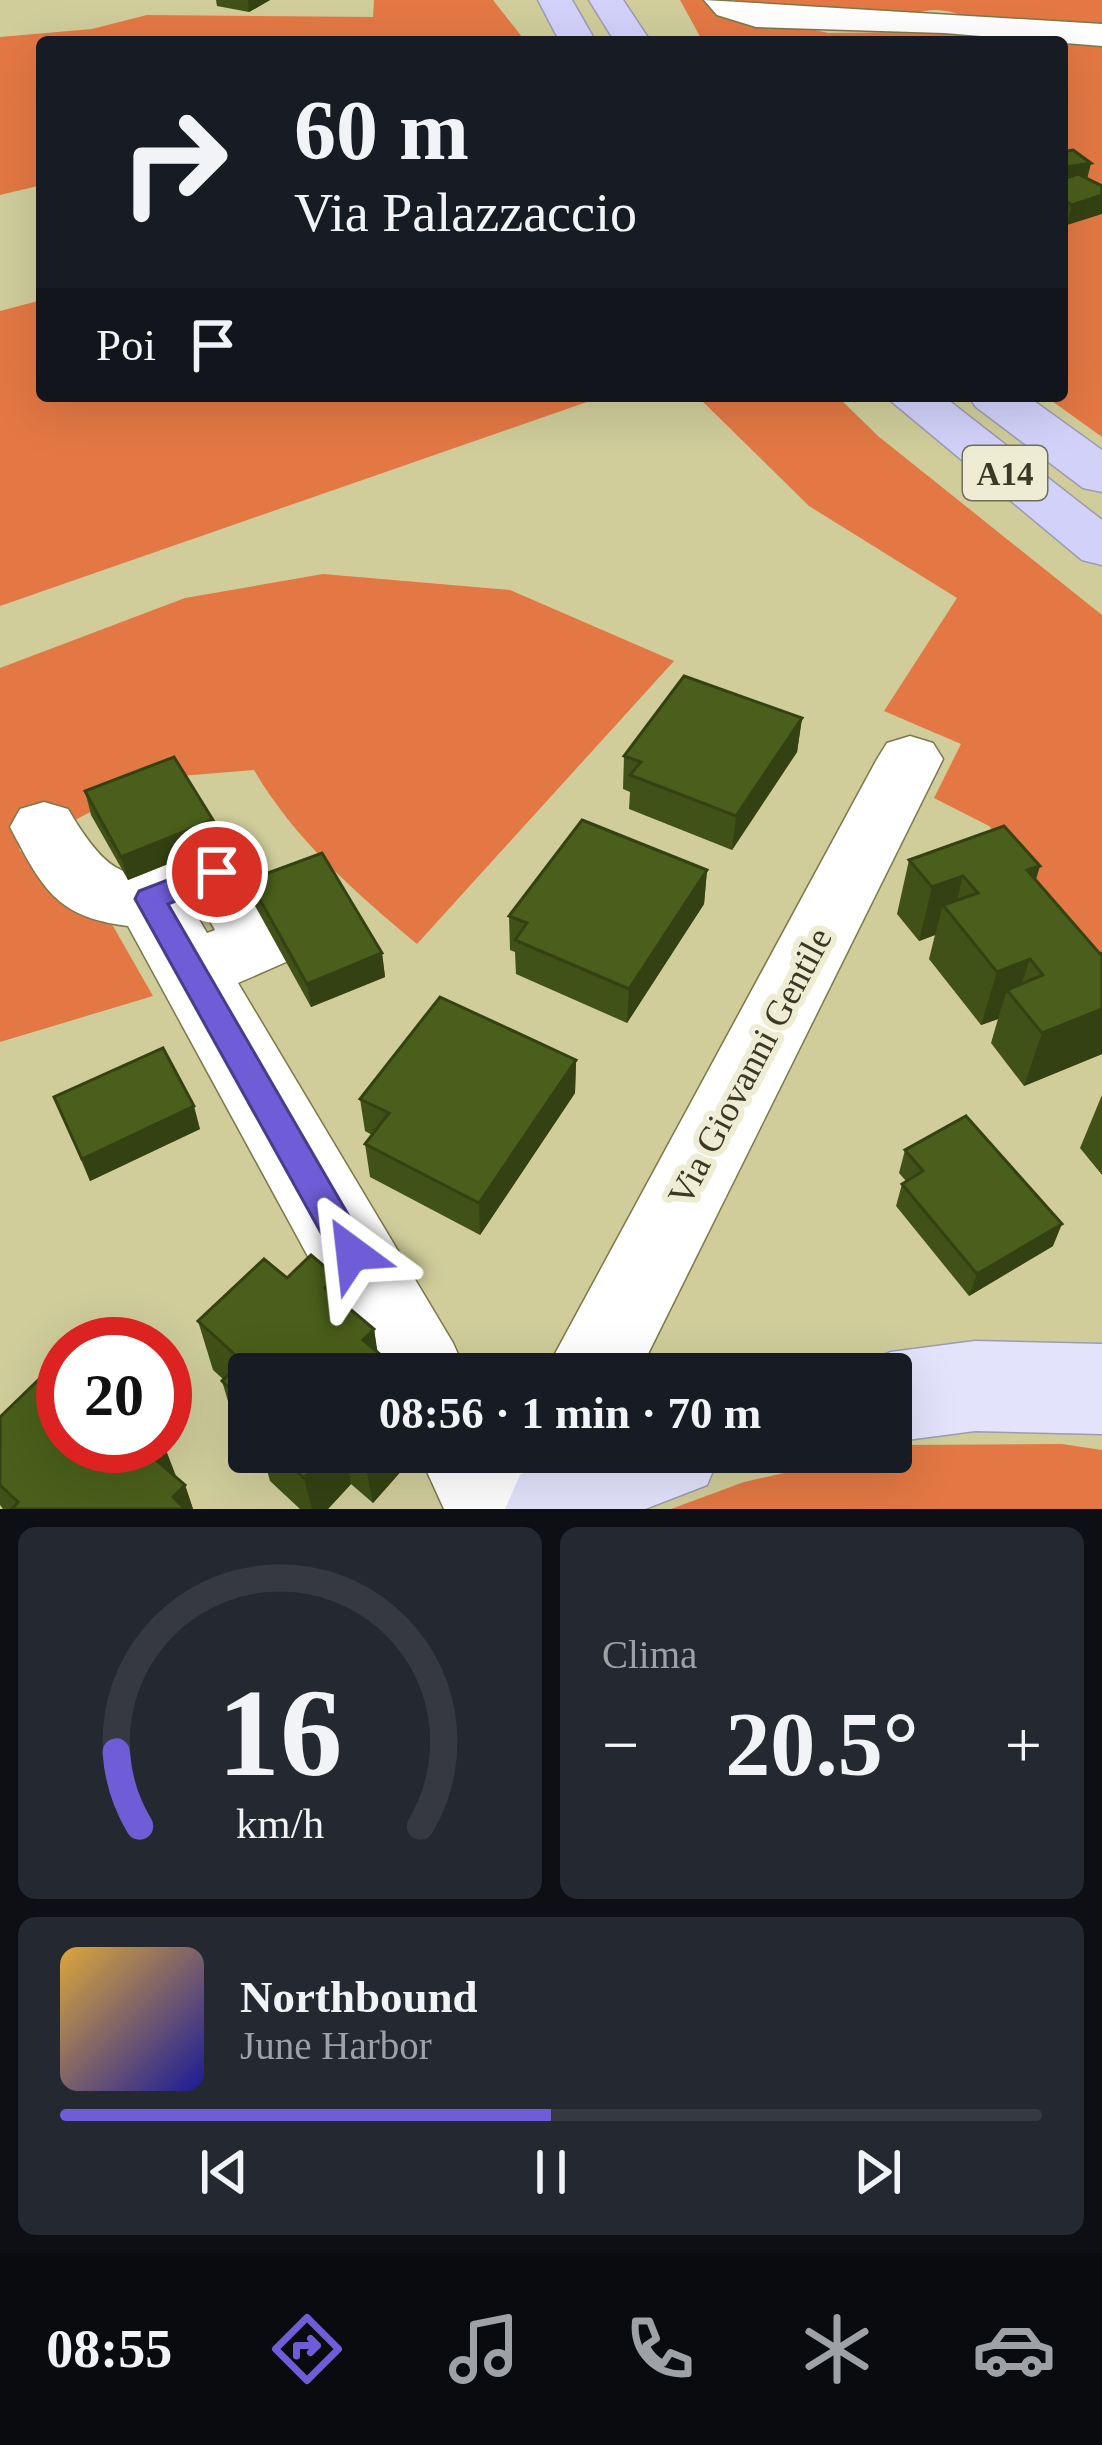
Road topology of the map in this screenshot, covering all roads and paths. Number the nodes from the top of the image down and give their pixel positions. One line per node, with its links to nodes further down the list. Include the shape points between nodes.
1 (555, 0): 5 (highway)
2 (606, 0): 6 (highway)
3 (722, 0): 4 (street, via 756,16)
4 (1102, 35)
5 (575, 36)
6 (628, 36)
7 (919, 402): 10 (highway, A14)
8 (1002, 402): 9 (highway, A14)
9 (1102, 476)
10 (1102, 548)
11 (910, 759): 14 (street, Via Giovanni Gentile)
12 (44, 827): 13 (street, via 86,890 109,899 150,899 217,872 260,942 191,971)
13 (409, 1353)
14 (601, 1353)
15 (1102, 1389): 16 (main road, via 975,1386)
16 (912, 1394)
17 (477, 1473): 18 (street)
18 (497, 1509)

